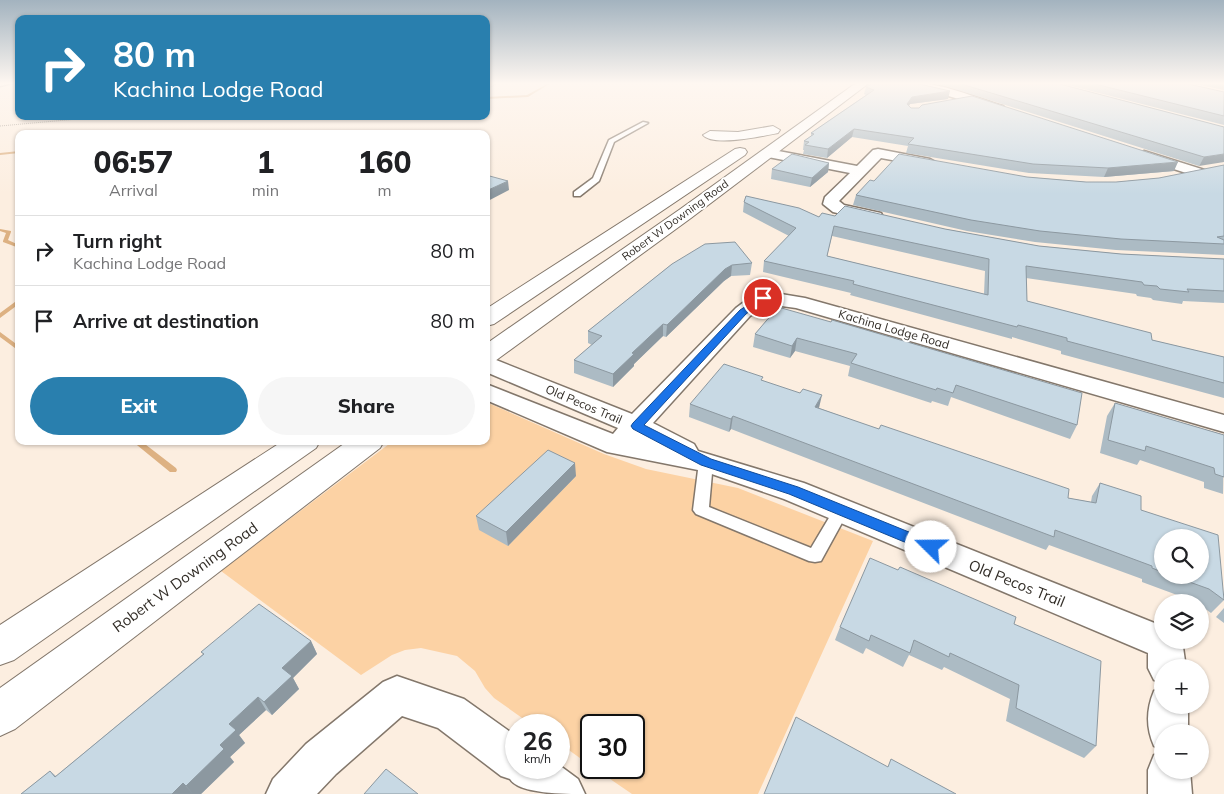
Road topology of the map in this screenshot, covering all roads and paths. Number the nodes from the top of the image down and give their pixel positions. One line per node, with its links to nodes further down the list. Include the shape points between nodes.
1 (66, 120): 4 (path)
2 (813, 120): 7 (main road, Robert W Downing Road)
3 (645, 123): 14 (lane, via 612,141 596,179)
4 (0, 126)
5 (711, 150): 5 (main road, Robert W Downing Road, via 777,127 738,136); 16 (main road, Robert W Downing Road)
6 (1132, 151): 11 (street)
7 (768, 153): 10 (street); 17 (main road, Robert W Downing Road)
8 (942, 166): 10 (street, via 878,153)
9 (1224, 166): 11 (street)
10 (862, 171): 15 (street, via 830,200 831,204)
11 (1197, 172): 12 (street); 13 (street)
12 (1170, 178)
13 (1224, 181)
14 (577, 194)
15 (888, 220)
16 (490, 316)
17 (490, 353)
18 (490, 366): 21 (street, Old Pecos Trail)
19 (490, 394): 24 (street, Old Pecos Trail)
20 (1224, 424): 21 (street, Kachina Lodge Road, via 798,302 763,298 743,312)
21 (637, 426): 24 (street, Kachina Lodge Road); 25 (street, Old Pecos Trail)
22 (299, 445): 27 (main road)
23 (364, 445): 29 (main road, Robert W Downing Road)
24 (616, 446): 25 (street, Old Pecos Trail)
25 (706, 462): 26 (street, Old Pecos Trail); 26 (lane, via 701,510 815,556)
26 (841, 510): 28 (street, Old Pecos Trail, via 1166,644)
27 (0, 648)
28 (1167, 659)
29 (0, 714)
30 (505, 753): 33 (street, via 450,713 397,695 321,759)
31 (542, 779): 34 (street)
32 (1169, 779): 35 (street)
33 (288, 794)
34 (563, 794)
35 (1170, 794)

